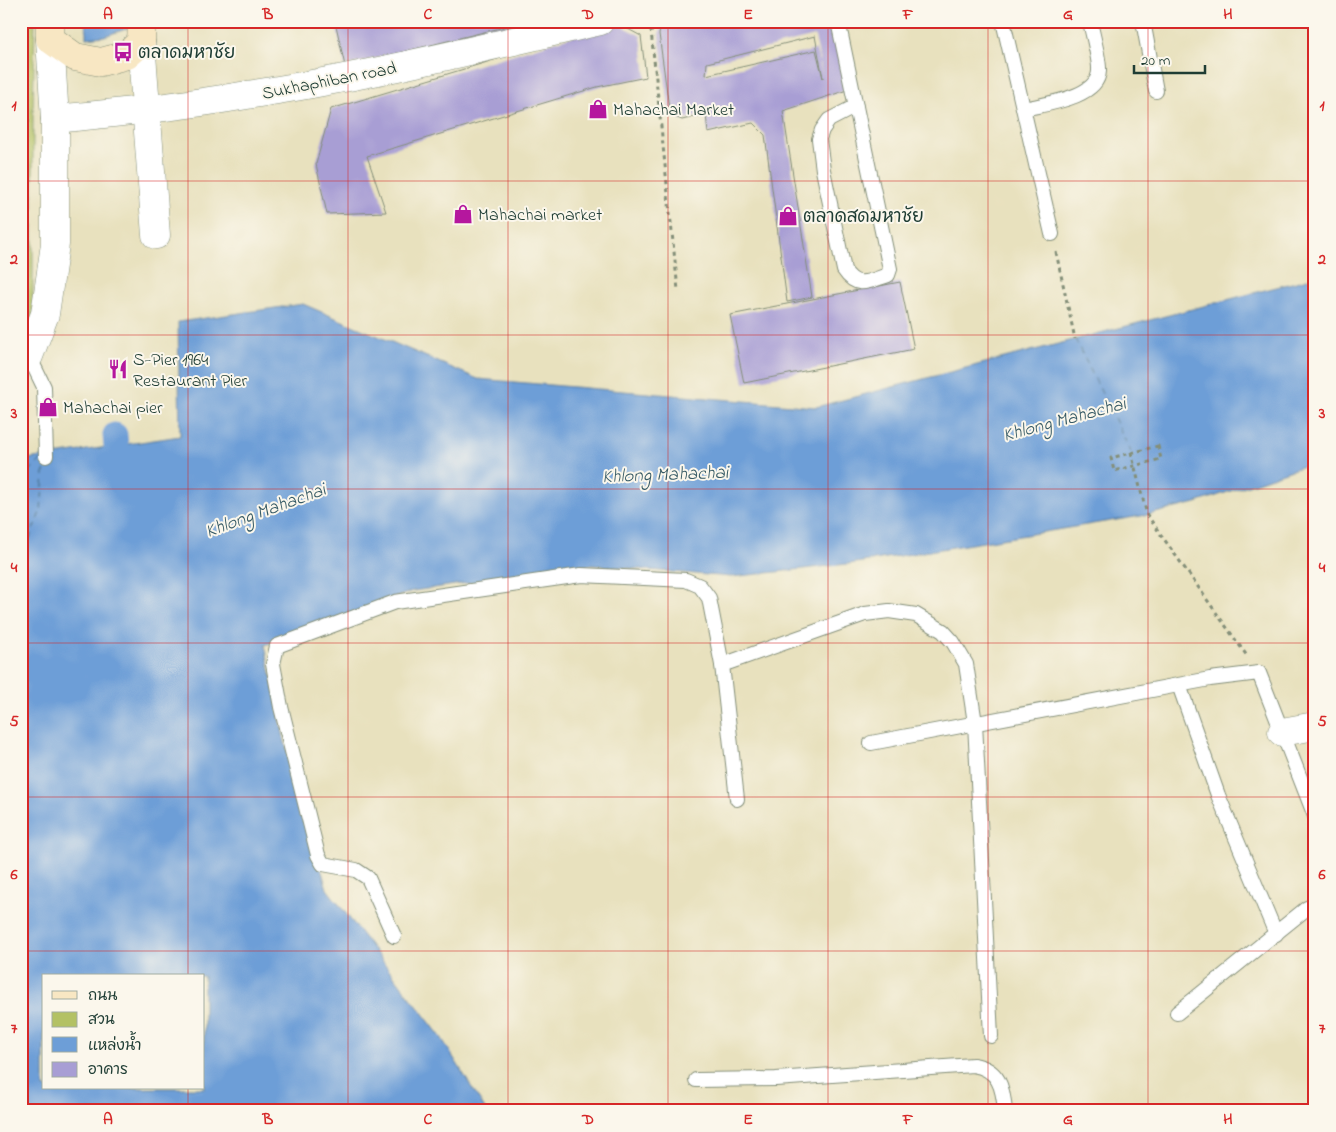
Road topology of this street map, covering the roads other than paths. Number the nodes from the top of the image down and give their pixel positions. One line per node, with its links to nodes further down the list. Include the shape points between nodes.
1 (600, 21): 11 (street, Sukhaphiban road, via 360,74)
2 (838, 21): 9 (lane)
3 (1004, 21): 10 (lane)
4 (1090, 21): 10 (lane, via 1099,71 1097,80 1082,94)
5 (1143, 21): 8 (lane)
6 (50, 30): 7 (main road, via 75,57 102,62 127,55); 12 (street)
7 (141, 32): 11 (street)
8 (1156, 91)
9 (856, 106): 9 (lane, via 828,120 819,139 844,270 850,278 863,283 888,276 890,269)
10 (1024, 109): 13 (lane)
11 (146, 110): 12 (street, Sukhaphiban road); 14 (street)
12 (55, 119): 15 (street, via 55,244 45,314)
13 (1052, 234)
14 (156, 235)
15 (25, 358): 16 (lane, via 44,387)
16 (46, 456)
17 (722, 664): 19 (lane, via 865,614 889,610 916,615 943,631 966,664); 23 (lane); 27 (lane, via 709,598 700,586 686,580 591,576 395,602 276,646 272,664 318,856 323,864 356,870 368,878)
18 (1179, 684): 19 (lane); 21 (lane, via 1259,673); 26 (lane, via 1218,796)
19 (975, 723): 22 (lane); 29 (lane)
20 (1315, 726): 21 (street)
21 (1282, 732): 24 (lane)
22 (871, 743)
23 (737, 799)
24 (1315, 816)
25 (1315, 905): 26 (lane)
26 (1276, 934): 28 (lane)
27 (394, 936)
28 (1177, 1013)
29 (991, 1036)
30 (696, 1080): 31 (lane, via 776,1080 972,1065 990,1070 998,1080 1004,1094)
31 (1005, 1111)

